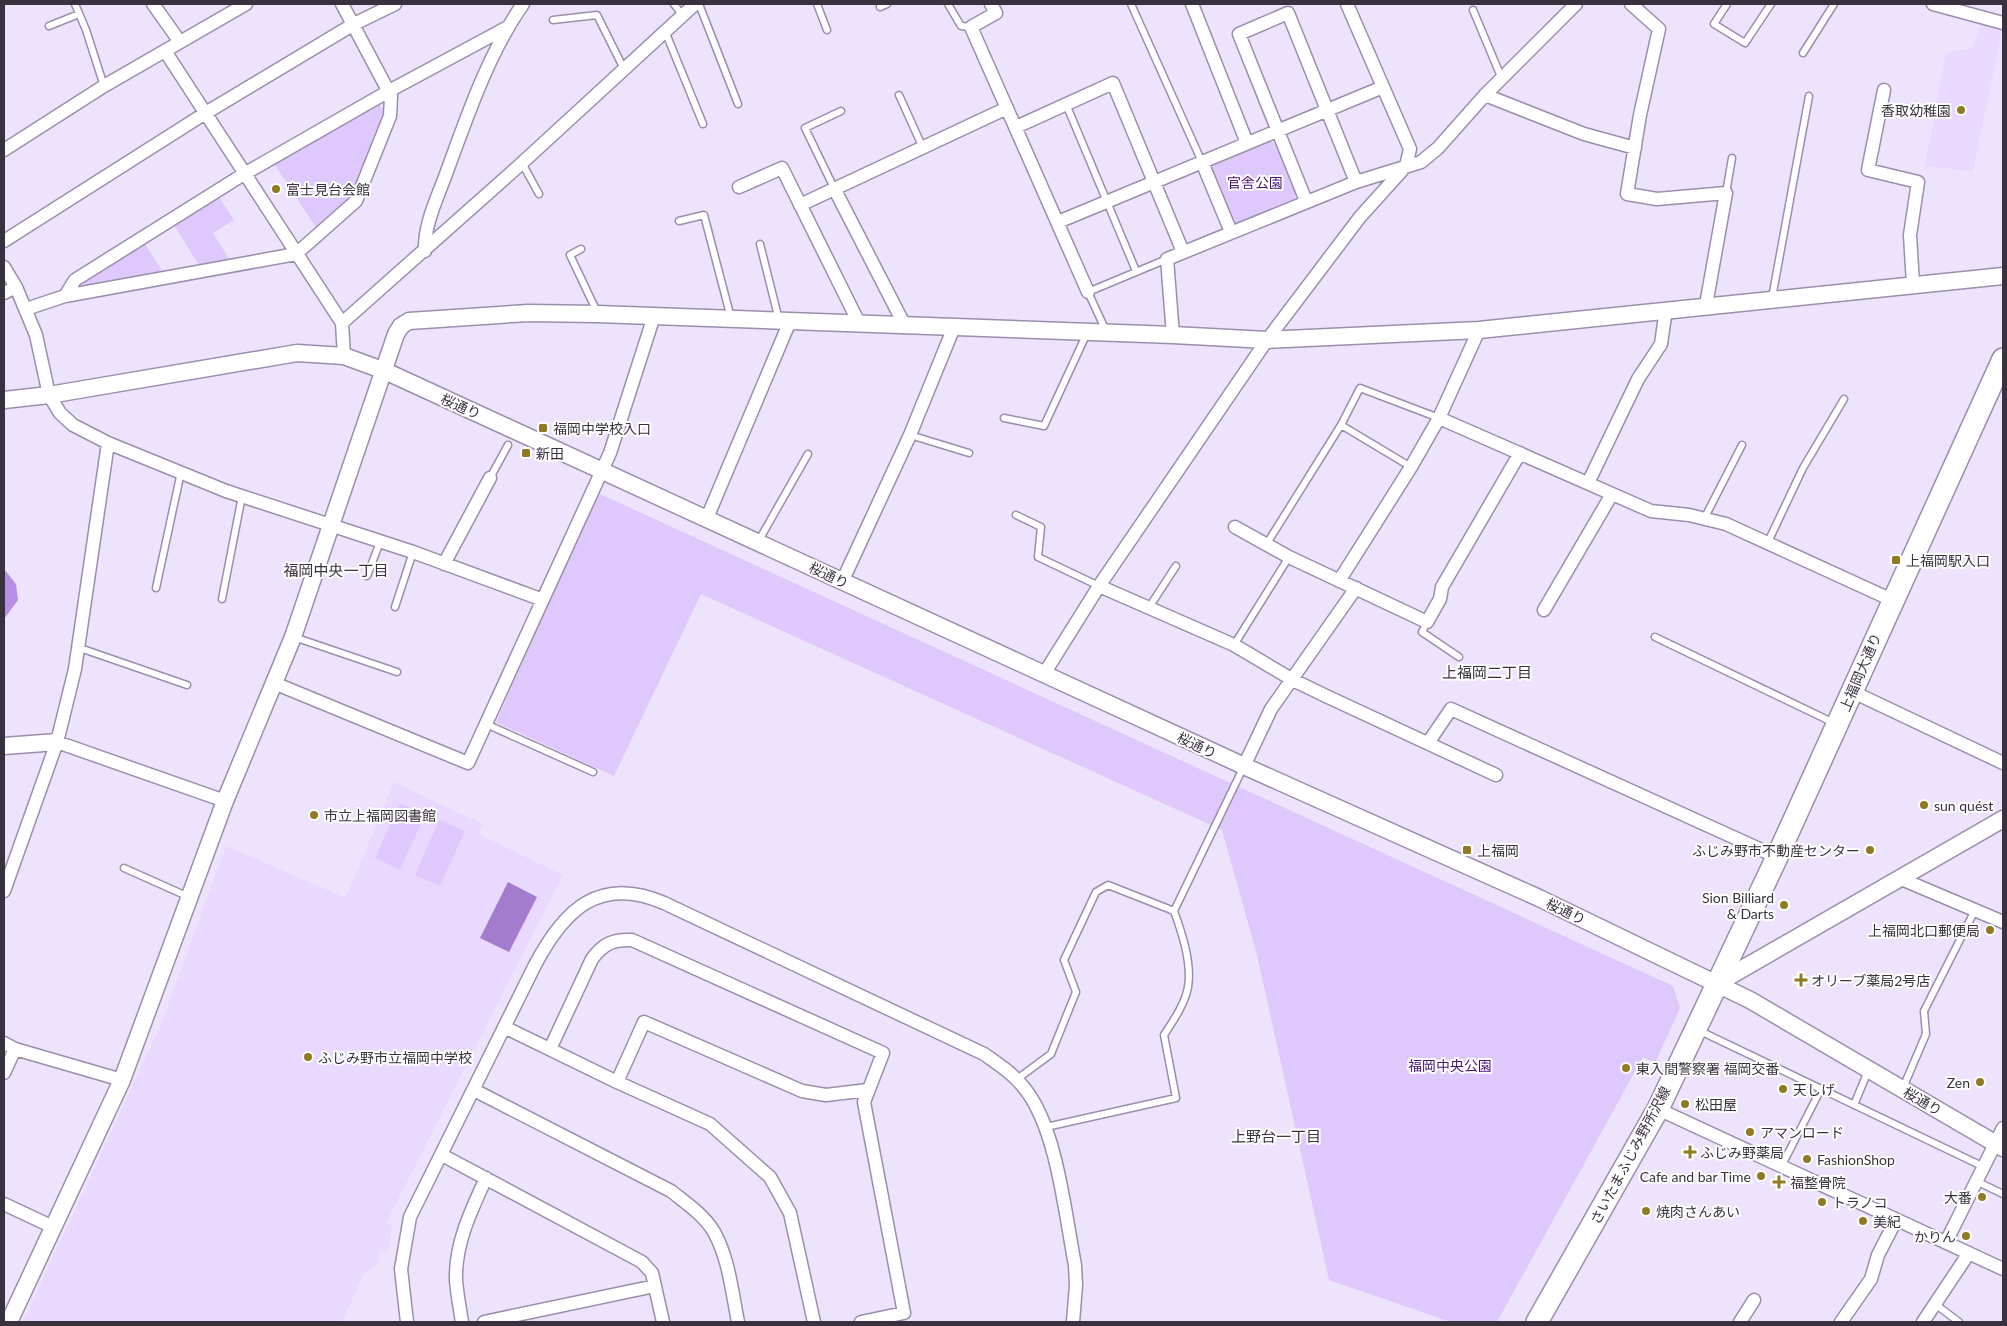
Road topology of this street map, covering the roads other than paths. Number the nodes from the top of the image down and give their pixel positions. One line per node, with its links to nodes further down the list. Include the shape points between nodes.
1 (75, 4): 24 (lane)
2 (152, 4): 34 (street)
3 (246, 4): 34 (street)
4 (342, 4): 28 (street)
5 (395, 4): 28 (street)
6 (522, 4): 31 (street)
7 (674, 4): 25 (lane)
8 (697, 4): 25 (street); 46 (lane)
9 (817, 4): 32 (lane)
10 (887, 4): 22 (lane)
11 (948, 4): 30 (lane, via 961,26)
12 (991, 4): 30 (street, via 996,13)
13 (1130, 4): 60 (lane)
14 (1192, 4): 55 (street)
15 (1348, 4): 40 (street)
16 (1576, 4): 38 (street)
17 (1631, 4): 57 (street, via 1659,29)
18 (1727, 4): 19 (lane, via 1714,24 1746,42)
19 (1771, 4)
20 (1834, 4): 36 (lane)
21 (1942, 5): 27 (street)
22 (880, 7)
23 (1474, 10): 38 (lane)
24 (79, 14): 29 (lane); 39 (lane)
25 (682, 16): 33 (street)
26 (553, 20): 37 (lane, via 597,15)
27 (2003, 23)
28 (354, 24): 41 (street); 51 (street)
29 (49, 26)
30 (970, 27): 48 (street)
31 (506, 28): 41 (street); 79 (street, via 424,233)
32 (828, 30)
33 (665, 31): 37 (street); 52 (lane)
34 (180, 42): 35 (street)
35 (165, 51): 39 (street); 51 (street)
36 (1804, 53)
37 (624, 69): 61 (street)
38 (1502, 78): 44 (street)
39 (104, 86): 58 (street)
40 (1383, 87): 49 (street); 62 (street, via 1410,149)
41 (389, 90): 63 (street); 81 (street, via 390,116 356,201)
42 (1884, 90): 86 (street, via 1868,170 1918,182 1910,235)
43 (899, 95): 56 (lane)
44 (1486, 95): 57 (street, via 1584,134); 62 (street, via 1438,148 1421,162)
45 (1809, 96): 91 (lane)
46 (738, 104)
47 (1066, 104): 53 (street); 64 (street, via 1113,83); 70 (lane)
48 (1007, 108): 53 (street); 56 (street)
49 (1327, 110): 54 (street); 54 (street, via 1288,13 1239,34); 65 (street)
50 (841, 111): 67 (lane, via 805,128)
51 (204, 114): 63 (street); 76 (street)
52 (703, 124)
53 (1016, 127): 74 (street)
54 (1278, 130): 55 (street); 71 (street)
55 (1247, 143): 60 (street)
56 (923, 148): 67 (street)
57 (1635, 148): 68 (street, via 1627,194 1657,199)
58 (4, 150)
59 (1732, 158): 68 (lane)
60 (1202, 162): 64 (street); 75 (street)
61 (522, 163): 69 (lane); 79 (street)
62 (1406, 166): 65 (street); 107 (street, via 1334,250)
63 (244, 174): 81 (street); 90 (street, via 75,280)
64 (1153, 182): 70 (street); 80 (street)
65 (1356, 182): 71 (street)
66 (738, 187): 72 (street, via 782,168)
67 (835, 190): 72 (street); 101 (street)
68 (1726, 193): 92 (street)
69 (539, 194)
70 (1108, 201): 74 (street); 84 (lane)
71 (1306, 201): 75 (street)
72 (800, 205): 100 (street)
73 (679, 221): 97 (lane, via 704,215)
74 (1058, 222): 88 (street)
75 (1231, 232): 80 (street)
76 (4, 241)
77 (760, 244): 98 (lane)
78 (581, 249): 95 (lane, via 570,255)
79 (424, 250): 99 (street)
80 (1183, 252): 82 (street)
81 (296, 254): 90 (street); 99 (street)
82 (1167, 259): 84 (lane); 106 (street)
83 (4, 267): 87 (street)
84 (1136, 271): 88 (lane)
85 (2003, 276): 86 (street)
86 (1913, 284): 91 (street)
87 (16, 287): 89 (street); 93 (street)
88 (1088, 292): 105 (lane)
89 (4, 293)
90 (65, 296): 93 (street)
91 (1772, 298): 92 (street)
92 (1706, 305): 94 (street)
93 (26, 309): 111 (street, via 36,336)
94 (1666, 309): 103 (street); 128 (street, via 1661,344 1638,379)
95 (597, 314): 96 (street); 110 (street, via 528,313 409,321 396,334)
96 (654, 316): 97 (street); 126 (street)
97 (732, 319): 98 (street)
98 (785, 321): 100 (street); 132 (street)
99 (342, 323): 108 (street)
100 (859, 324): 101 (street)
101 (904, 324): 102 (street)
102 (954, 327): 104 (street); 117 (street)
103 (1479, 330): 107 (street); 115 (street)
104 (1087, 333): 105 (street); 114 (lane, via 1044,426)
105 (1106, 333): 106 (street)
106 (1173, 335): 107 (street)
107 (1267, 340): 147 (street)
108 (344, 356): 110 (street, 桜通り); 111 (street, 桜通り, via 313,353 274,356)
109 (2003, 359): 152 (main road, 上福岡大通り)
110 (385, 371): 126 (street, 桜通り); 134 (street)
111 (49, 395): 113 (street, 桜通り); 118 (street, via 60,413 73,425)
112 (1844, 399): 138 (lane, via 1803,468)
113 (4, 400)
114 (1004, 418)
115 (1439, 418): 116 (lane, via 1360,388); 122 (street); 124 (street)
116 (1341, 425): 124 (lane); 139 (lane)
117 (910, 434): 121 (lane); 146 (street)
118 (108, 443): 125 (street); 160 (street)
119 (508, 445): 127 (lane)
120 (1742, 445): 133 (lane)
121 (969, 453)
122 (1520, 453): 128 (street); 156 (street, via 1442,587 1440,599)
123 (808, 454): 137 (lane)
124 (1411, 467): 145 (street)
125 (181, 472): 130 (street); 148 (lane)
126 (601, 472): 132 (street, 桜通り); 151 (street)
127 (490, 478): 142 (street)
128 (1588, 483): 129 (street)
129 (1612, 494): 133 (street, via 1651,511); 155 (street)
130 (242, 496): 134 (street); 150 (lane)
131 (1016, 515): 147 (lane, via 1041,527 1038,557)
132 (707, 518): 137 (street, 桜通り)
133 (1704, 519): 138 (street, via 1726,524)
134 (329, 526): 136 (street); 157 (street)
135 (1235, 527): 139 (street)
136 (380, 542): 140 (street); 144 (lane)
137 (758, 542): 146 (street, 桜通り)
138 (1768, 542): 152 (street)
139 (1266, 545): 141 (street)
140 (413, 552): 142 (street); 153 (lane)
141 (1289, 557): 145 (street); 159 (lane)
142 (444, 564): 151 (street)
143 (1176, 566): 154 (lane)
144 (367, 576)
145 (1339, 581): 149 (street)
146 (842, 582): 163 (street, 桜通り)
147 (1099, 586): 154 (street); 163 (street)
148 (156, 588)
149 (1356, 588): 156 (street); 164 (street)
150 (222, 599)
151 (543, 600): 168 (street)
152 (1892, 600): 167 (main road, 上福岡大通り)
153 (395, 607)
154 (1148, 609): 159 (street)
155 (1544, 610)
156 (1427, 622): 161 (lane, via 1422,632)
157 (293, 637): 162 (lane); 165 (street)
158 (1655, 637): 169 (lane)
159 (1234, 645): 164 (street)
160 (76, 647): 166 (lane); 170 (street)
161 (1459, 657)
162 (398, 672)
163 (1044, 674): 174 (street, 桜通り)
164 (1293, 680): 171 (street); 174 (street, via 1271,708)
165 (274, 683): 168 (street, via 468,763); 177 (street)
166 (187, 685)
167 (1852, 692): 169 (main road, 上福岡大通り); 173 (street)
168 (486, 724): 175 (lane)
169 (1838, 725): 180 (main road, 上福岡大通り)
170 (57, 742): 172 (street); 177 (street); 179 (street)
171 (1428, 743): 176 (street); 180 (street, via 1451,710)
172 (4, 746)
173 (2003, 763)
174 (1244, 766): 186 (lane); 188 (street, 桜通り, via 1539,898)
175 (593, 772)
176 (1496, 775)
177 (225, 801): 184 (street)
178 (2003, 820): 182 (street)
179 (10, 854): 183 (street)
180 (1777, 857): 188 (main road, 上福岡大通り)
181 (124, 868): 184 (lane)
182 (1899, 878): 185 (street); 188 (street)
183 (4, 890)
184 (190, 898): 196 (street)
185 (1976, 909): 187 (street); 199 (lane, via 1924,1011 1926,1034)
186 (1174, 911): 195 (lane, via 1108,885 1096,892 1064,960 1076,992 1051,1054); 204 (lane, via 1188,968 1188,987 1164,1036 1176,1098)
187 (2003, 922)
188 (1716, 984): 190 (main road, さいたまふじみ野所沢線); 193 (street, 桜通り, via 1750,1000)
189 (504, 1027): 192 (street); 195 (street, via 549,937 562,920 588,902 607,895 639,895 664,903 984,1054); 200 (street)
190 (1695, 1028): 198 (lane); 203 (main road, さいたまふじみ野所沢線)
191 (9, 1046): 194 (street); 196 (street)
192 (550, 1049): 197 (street); 201 (street, via 596,954 609,943 632,940 883,1053)
193 (1869, 1070): 199 (street, 桜通り); 202 (lane)
194 (4, 1073)
195 (1016, 1079): 204 (street, via 1034,1101)
196 (122, 1080): 215 (street)
197 (617, 1082): 201 (street, via 644,1022 802,1091 826,1095); 228 (street, via 710,1124 770,1177 790,1213)
198 (1820, 1089): 202 (lane); 208 (lane)
199 (1903, 1089): 206 (street, 桜通り)
200 (474, 1090): 207 (street); 227 (street, via 671,1191 697,1212 713,1231 725,1260)
201 (868, 1090): 229 (street, via 864,1102 904,1312)
202 (1854, 1105): 209 (lane)
203 (1658, 1109): 208 (street); 231 (main road, さいたまふじみ野所沢線)
204 (1046, 1128): 230 (street, via 1074,1265)
205 (2003, 1128): 206 (street)
206 (2000, 1146): 209 (street)
207 (442, 1155): 210 (street); 223 (street, via 410,1217 404,1244 401,1269)
208 (1781, 1166): 214 (street)
209 (1984, 1167): 211 (street)
210 (486, 1178): 219 (street, via 642,1262 652,1273); 224 (street, via 464,1227 457,1256 456,1282)
211 (1976, 1181): 212 (lane); 216 (street)
212 (2003, 1194)
213 (4, 1204): 215 (street)
214 (1896, 1220): 216 (street); 233 (street, via 1878,1255 1871,1279)
215 (53, 1227): 222 (street)
216 (1946, 1242): 217 (street)
217 (1969, 1253): 218 (street); 221 (street)
218 (2002, 1266)
219 (655, 1286): 225 (street); 226 (street)
220 (1754, 1300): 232 (street)
221 (1935, 1304): 234 (street); 235 (lane)
222 (9, 1322)
223 (407, 1322)
224 (462, 1322)
225 (484, 1322)
226 (663, 1322)
227 (738, 1322)
228 (814, 1322)
229 (861, 1322)
230 (1073, 1322)
231 (1537, 1322)
232 (1740, 1322)
233 (1841, 1322)
234 (1923, 1322)
235 (1959, 1322)

